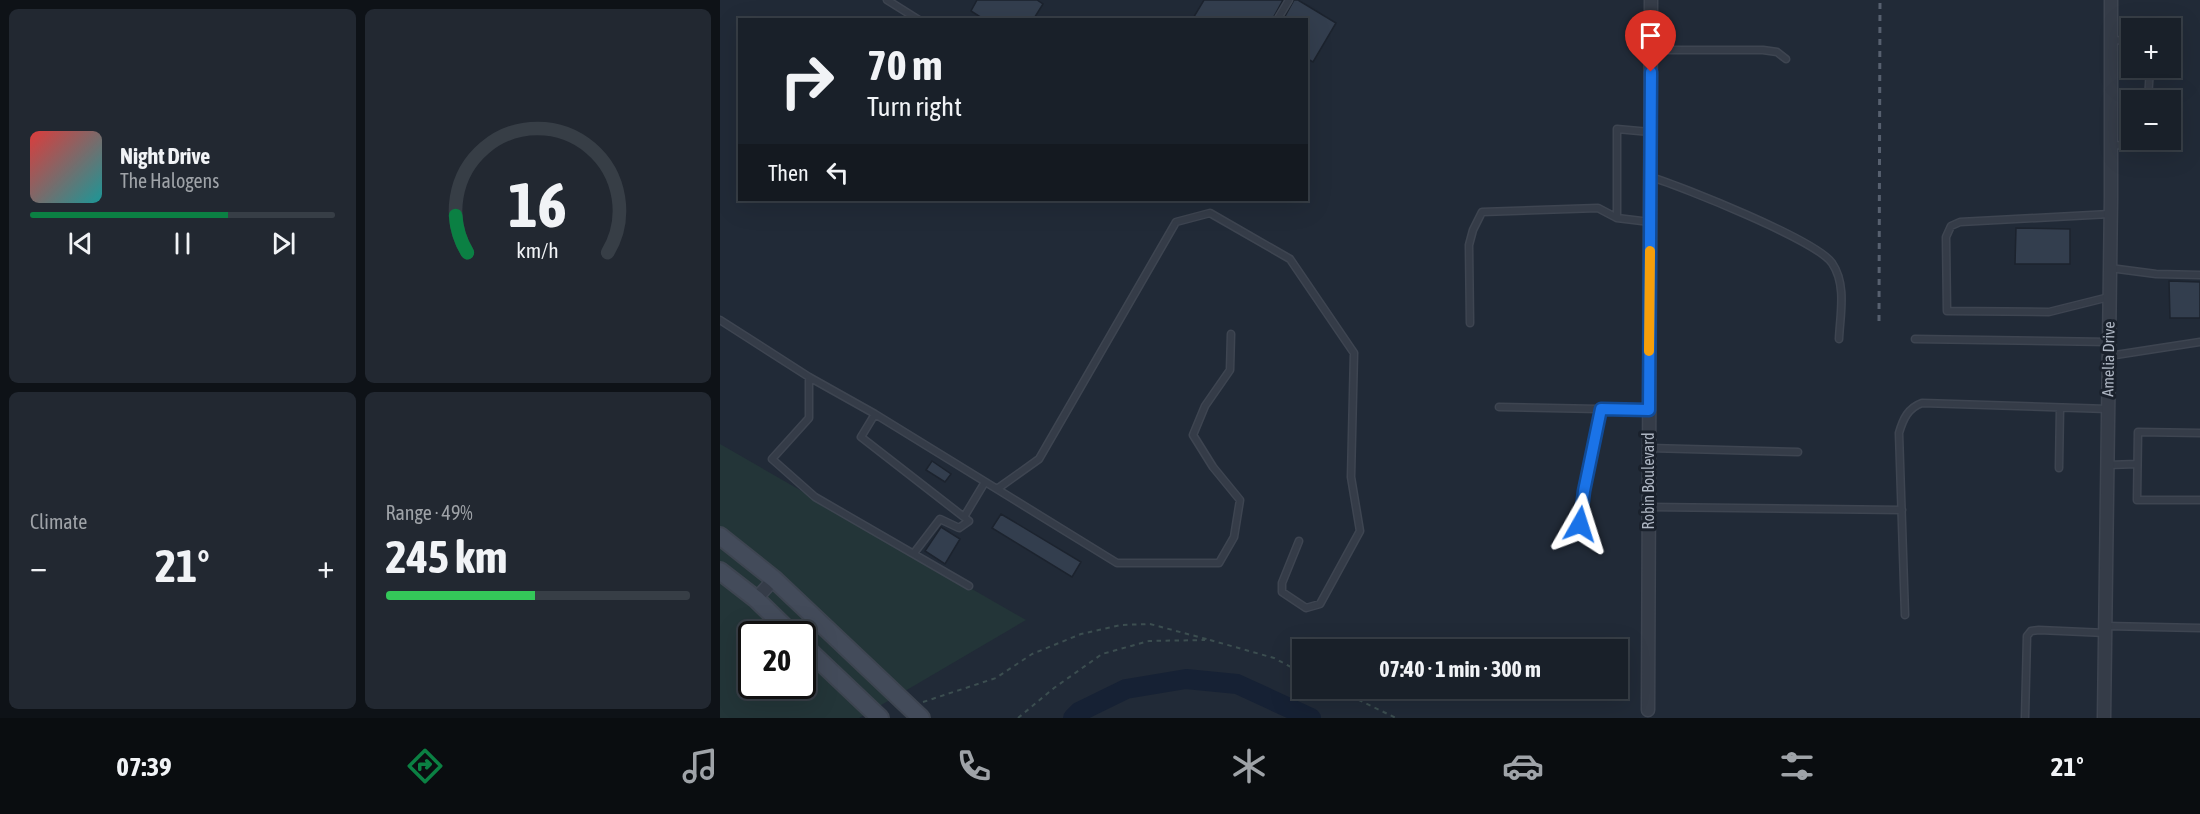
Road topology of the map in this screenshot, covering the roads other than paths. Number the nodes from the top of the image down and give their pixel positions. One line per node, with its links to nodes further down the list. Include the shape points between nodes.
1 (1289, 0): 6 (lane)
2 (1651, 0): 9 (street, Robin Boulevard)
3 (2111, 0): 7 (street, Amelia Drive)
4 (890, 1): 5 (lane)
5 (916, 18)
6 (1278, 18)
7 (2111, 40): 8 (lane); 12 (street, Amelia Drive)
8 (2121, 40)
9 (1651, 50): 10 (lane, via 1763,50 1777,52); 11 (street, Robin Boulevard)
10 (1786, 59)
11 (1651, 132): 14 (street, Robin Boulevard); 16 (lane, via 1617,129)
12 (2111, 144): 13 (lane); 15 (street, Amelia Drive)
13 (2121, 145)
14 (1650, 177): 17 (street, Robin Boulevard); 24 (lane, via 1733,209 1820,252 1838,275)
15 (2110, 214): 18 (street, Amelia Drive); 20 (lane, via 1960,222 1951,226 1946,237 1947,311 2049,312)
16 (1617, 218): 17 (lane); 22 (lane, via 1598,208 1482,212 1469,245)
17 (1650, 222): 34 (street, Robin Boulevard)
18 (2110, 268): 19 (lane, via 2132,273); 20 (street, Amelia Drive)
19 (2200, 275)
20 (2109, 297): 26 (street, Amelia Drive)
21 (720, 320): 29 (lane)
22 (1470, 323)
23 (1231, 334): 43 (lane, via 1230,370 1205,406 1193,435 1240,500 1234,537 1219,563 1117,563)
24 (1839, 339)
25 (1915, 339): 26 (lane)
26 (2109, 342): 28 (street, Amelia Drive)
27 (2200, 342): 28 (lane)
28 (2108, 356): 33 (street, Amelia Drive)
29 (809, 377): 35 (lane); 51 (lane, via 809,418 772,459 815,497)
30 (1499, 407): 32 (lane)
31 (2060, 408): 33 (lane); 41 (lane); 46 (lane, via 1914,406 1899,433)
32 (1601, 409): 34 (lane); 48 (lane)
33 (2108, 409): 40 (street, Amelia Drive)
34 (1649, 410): 37 (street, Robin Boulevard)
35 (874, 414): 42 (lane); 47 (lane, via 861,437)
36 (2200, 433): 39 (lane, via 2138,432)
37 (1648, 448): 38 (lane); 45 (street, Robin Boulevard)
38 (1798, 452)
39 (2137, 464): 40 (lane); 44 (lane, via 2136,500)
40 (2107, 465): 59 (street, Amelia Drive)
41 (2059, 468)
42 (985, 482): 43 (lane); 47 (lane)
43 (997, 489): 50 (lane, via 1039,459 1176,222 1210,213 1290,259 1354,353 1351,477 1360,531 1320,604 1305,608 1282,592 1281,583)
44 (2200, 500)
45 (1648, 507): 46 (lane); 61 (street, Robin Boulevard)
46 (1902, 510): 56 (lane)
47 (964, 517): 51 (lane, via 969,522 960,528 940,519)
48 (1580, 524)
49 (720, 536): 53 (main road)
50 (1299, 541)
51 (914, 552): 54 (lane)
52 (720, 571): 55 (main road)
53 (774, 579): 55 (street); 62 (main road)
54 (969, 586)
55 (756, 599): 57 (main road)
56 (1905, 615)
57 (779, 621)
58 (2200, 628): 59 (lane)
59 (2106, 629): 64 (lane, via 2031,631 2027,636); 65 (street, Amelia Drive)
60 (816, 657): 63 (main road)
61 (1648, 710)
62 (915, 713)
63 (880, 718)
64 (2025, 718)
65 (2104, 718)

